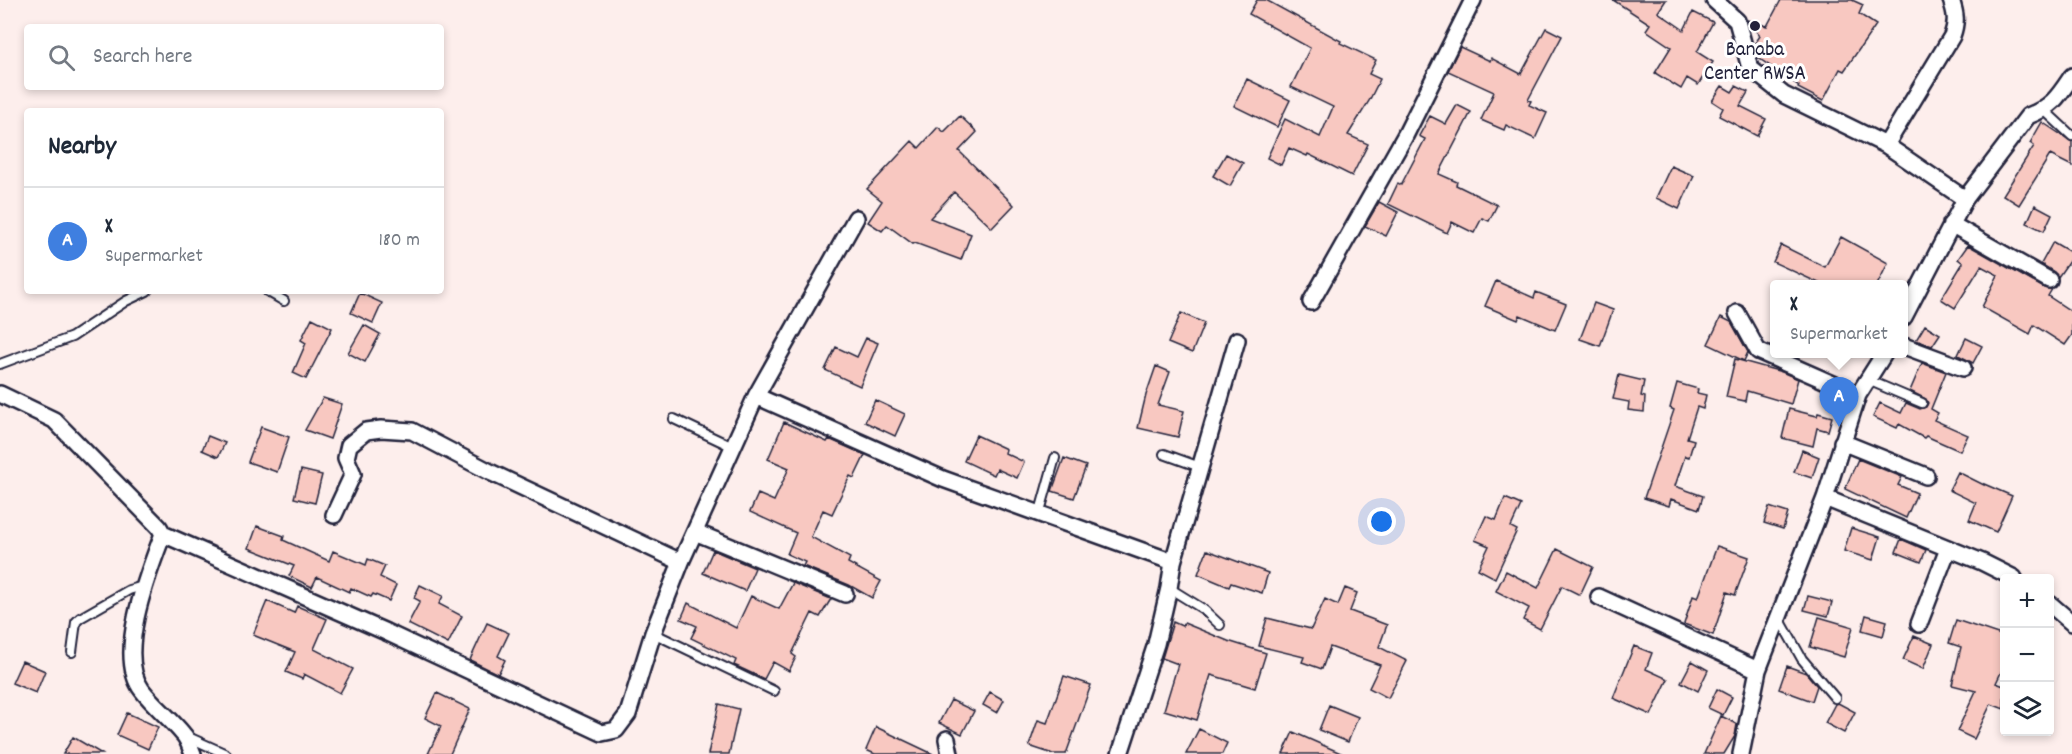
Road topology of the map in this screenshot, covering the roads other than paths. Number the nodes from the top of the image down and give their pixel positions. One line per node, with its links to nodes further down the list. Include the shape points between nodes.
1 (1473, 0): 15 (street, via 1405,136)
2 (1714, 0): 7 (street, via 1737,21 1750,68 1784,94)
3 (1951, 0): 7 (street, via 1957,24 1952,36)
4 (2072, 76): 5 (street, via 2054,103)
5 (2043, 110): 6 (lane); 8 (street, via 2028,116)
6 (2072, 136)
7 (1886, 145): 8 (street)
8 (1965, 199): 10 (street)
9 (856, 218): 28 (street)
10 (1950, 224): 11 (street); 16 (street)
11 (2049, 280)
12 (141, 294): 23 (lane, via 72,337)
13 (272, 294): 14 (lane)
14 (284, 301)
15 (1311, 302)
16 (1908, 309)
17 (1737, 313): 20 (street, via 1758,351)
18 (1237, 339): 35 (street)
19 (1908, 347): 24 (street)
20 (1770, 357)
21 (1771, 358): 27 (street)
22 (1882, 358): 25 (street)
23 (0, 364)
24 (1963, 368)
25 (1869, 380): 27 (street); 29 (lane)
26 (0, 394): 41 (street, via 54,420)
27 (1858, 395): 31 (street)
28 (756, 396): 32 (street); 39 (street, via 943,479)
29 (1922, 403)
30 (674, 419): 32 (lane)
31 (1842, 442): 36 (street); 37 (street)
32 (733, 447): 40 (street)
33 (1164, 454): 35 (lane)
34 (1055, 458): 39 (lane)
35 (1200, 467): 44 (street)
36 (1926, 476)
37 (1825, 498): 42 (street); 51 (street)
38 (334, 515): 43 (street, via 352,474 346,458 349,445 366,431 412,431)
39 (1039, 515): 44 (street)
40 (694, 532): 43 (street); 48 (street)
41 (163, 534): 46 (street); 55 (street, via 602,733 616,730 628,714)
42 (1948, 549): 45 (street); 53 (street)
43 (681, 562): 55 (street)
44 (1173, 562): 47 (street)
45 (2005, 574)
46 (143, 586): 56 (lane, via 80,618); 60 (street, via 132,641 134,673 140,688)
47 (1169, 588): 54 (lane, via 1197,604); 63 (street, via 1156,644)
48 (845, 594)
49 (1599, 597): 57 (street)
50 (2054, 608): 52 (street)
51 (1779, 617): 57 (street); 59 (lane, via 1802,659)
52 (2072, 623)
53 (1919, 624)
54 (1220, 625)
55 (653, 633): 58 (lane)
56 (72, 651)
57 (1758, 670): 64 (street)
58 (774, 691)
59 (1835, 698)
60 (184, 735): 61 (street); 62 (lane)
61 (194, 754)
62 (226, 754)
63 (1120, 754)
64 (1741, 754)

